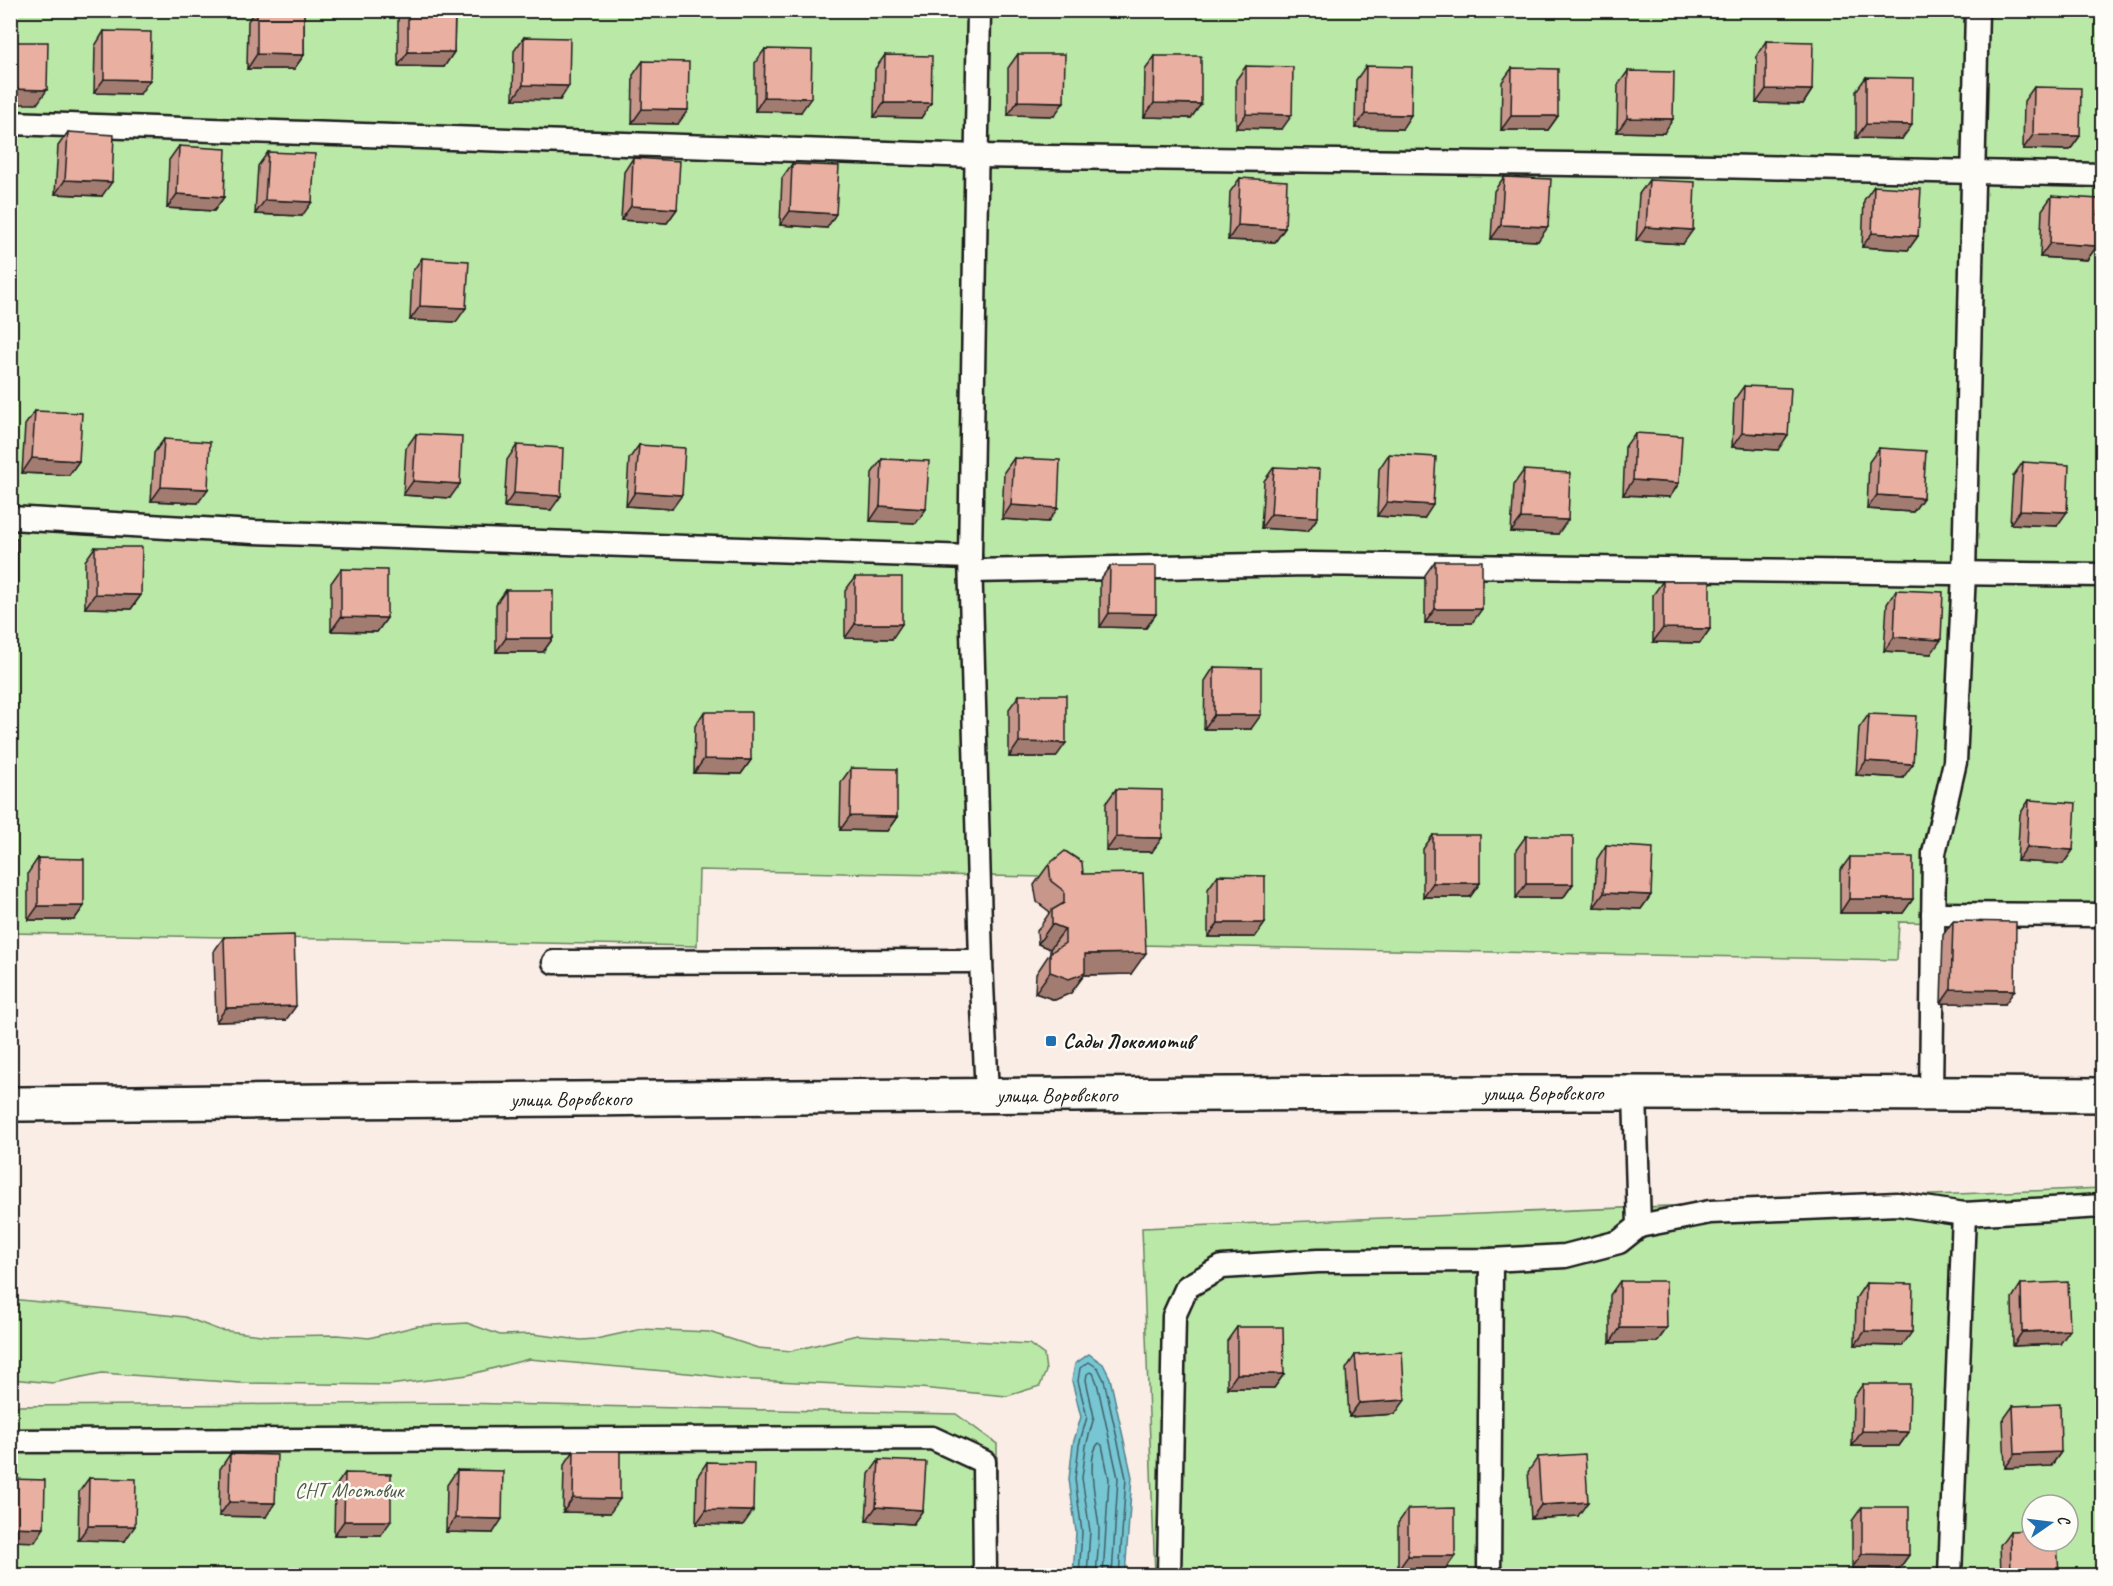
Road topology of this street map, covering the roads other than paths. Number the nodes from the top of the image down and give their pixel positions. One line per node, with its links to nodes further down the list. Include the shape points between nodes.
1 (980, 10): 4 (lane)
2 (1977, 10): 5 (lane)
3 (10, 123): 4 (lane)
4 (977, 156): 5 (lane); 8 (lane)
5 (1972, 173): 6 (lane); 9 (lane)
6 (2103, 175)
7 (10, 518): 8 (lane)
8 (971, 564): 9 (lane, via 1308,564); 13 (lane)
9 (1964, 573): 10 (lane); 11 (lane, via 1955,762 1934,853)
10 (2103, 575)
11 (1933, 914): 12 (lane); 16 (lane)
12 (2103, 915)
13 (981, 961): 14 (lane); 18 (lane)
14 (554, 963)
15 (1635, 1094): 16 (main road, улица Воровского); 18 (main road, улица Воровского); 22 (lane)
16 (1931, 1094): 17 (main road, улица Воровского)
17 (2103, 1095)
18 (987, 1096): 19 (main road, улица Воровского)
19 (10, 1104)
20 (2103, 1206): 21 (lane)
21 (1964, 1214): 22 (lane, via 1897,1204 1710,1212); 28 (lane)
22 (1639, 1226): 23 (lane, via 1620,1242 1565,1256)
23 (1491, 1260): 26 (lane, via 1222,1267 1188,1287 1174,1316); 27 (lane)
24 (10, 1441): 25 (lane, via 932,1438 984,1462)
25 (985, 1575)
26 (1169, 1575)
27 (1489, 1575)
28 (1950, 1575)

